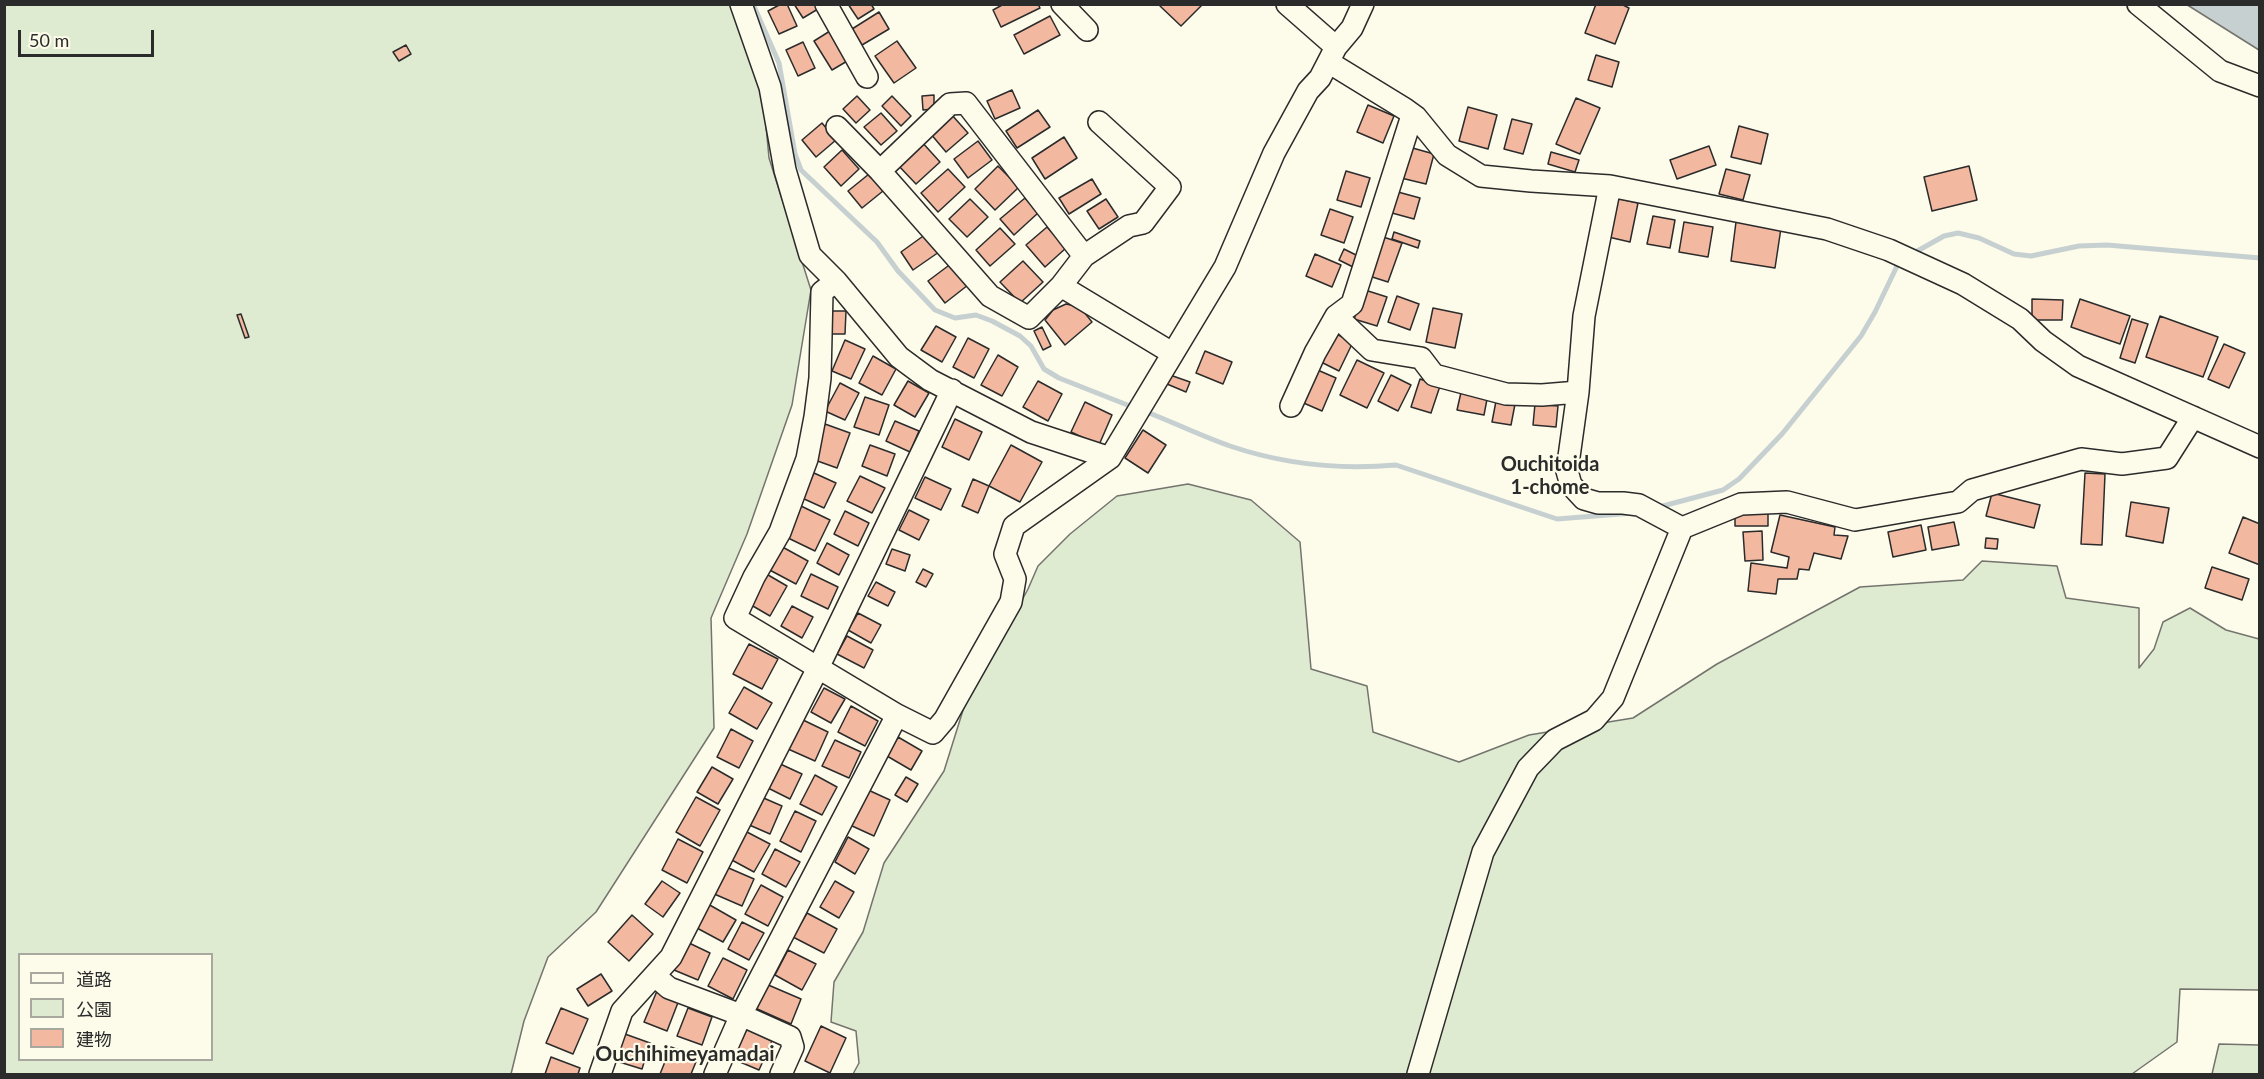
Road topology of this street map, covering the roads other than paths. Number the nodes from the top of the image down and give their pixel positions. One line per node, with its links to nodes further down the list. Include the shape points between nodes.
1 (741, 4): 17 (street, via 770,87 785,170 810,255)
2 (826, 4): 9 (street)
3 (1062, 4): 7 (street)
4 (1287, 4): 8 (street)
5 (1364, 4): 8 (street)
6 (2138, 4): 10 (street, via 2220,71)
7 (1087, 30)
8 (1333, 55): 11 (street); 20 (street, via 1274,153 1226,267)
9 (867, 77)
10 (2259, 86)
11 (1416, 117): 15 (street, via 1447,155 1481,176); 19 (street, via 1410,122 1352,304)
12 (1099, 123): 16 (street, via 1170,187 1143,223 1129,226)
13 (837, 127): 14 (street)
14 (880, 171): 16 (street, via 950,104 966,103); 18 (street, via 990,296 1029,318)
15 (1610, 186): 22 (street, via 1584,316); 24 (street, via 1827,229 1904,257 1963,284 2020,319 2078,366)
16 (1084, 256): 18 (street)
17 (836, 281): 21 (street, via 899,357 930,380); 28 (street, via 822,292 820,378 807,459 780,532 735,618)
18 (1060, 286): 20 (street)
19 (1336, 316): 22 (street, via 1372,350 1422,358 1434,375 1506,394); 23 (street)
20 (1172, 353): 26 (street)
21 (952, 390): 26 (street, via 1031,432); 28 (street)
22 (1578, 392): 27 (street, via 1567,471 1571,485 1584,499 1648,509)
23 (1291, 406)
24 (2193, 417): 25 (street); 27 (street, via 2167,458 2122,464 2081,459 1972,490 1958,501 1855,520 1787,502 1741,504)
25 (2259, 447)
26 (1110, 458): 29 (street, via 1014,526 1005,554 1016,579 1011,602 933,733)
27 (1682, 528): 35 (street, via 1613,698 1594,720 1555,740 1528,768 1483,852)
28 (818, 668): 29 (street); 30 (street, via 671,957)
29 (897, 715): 31 (street)
30 (655, 976): 31 (street, via 669,987); 32 (street, via 622,1011)
31 (741, 1015): 33 (street); 34 (street, via 790,1036 794,1047)
32 (600, 1074)
33 (715, 1074)
34 (781, 1074)
35 (1418, 1074)

